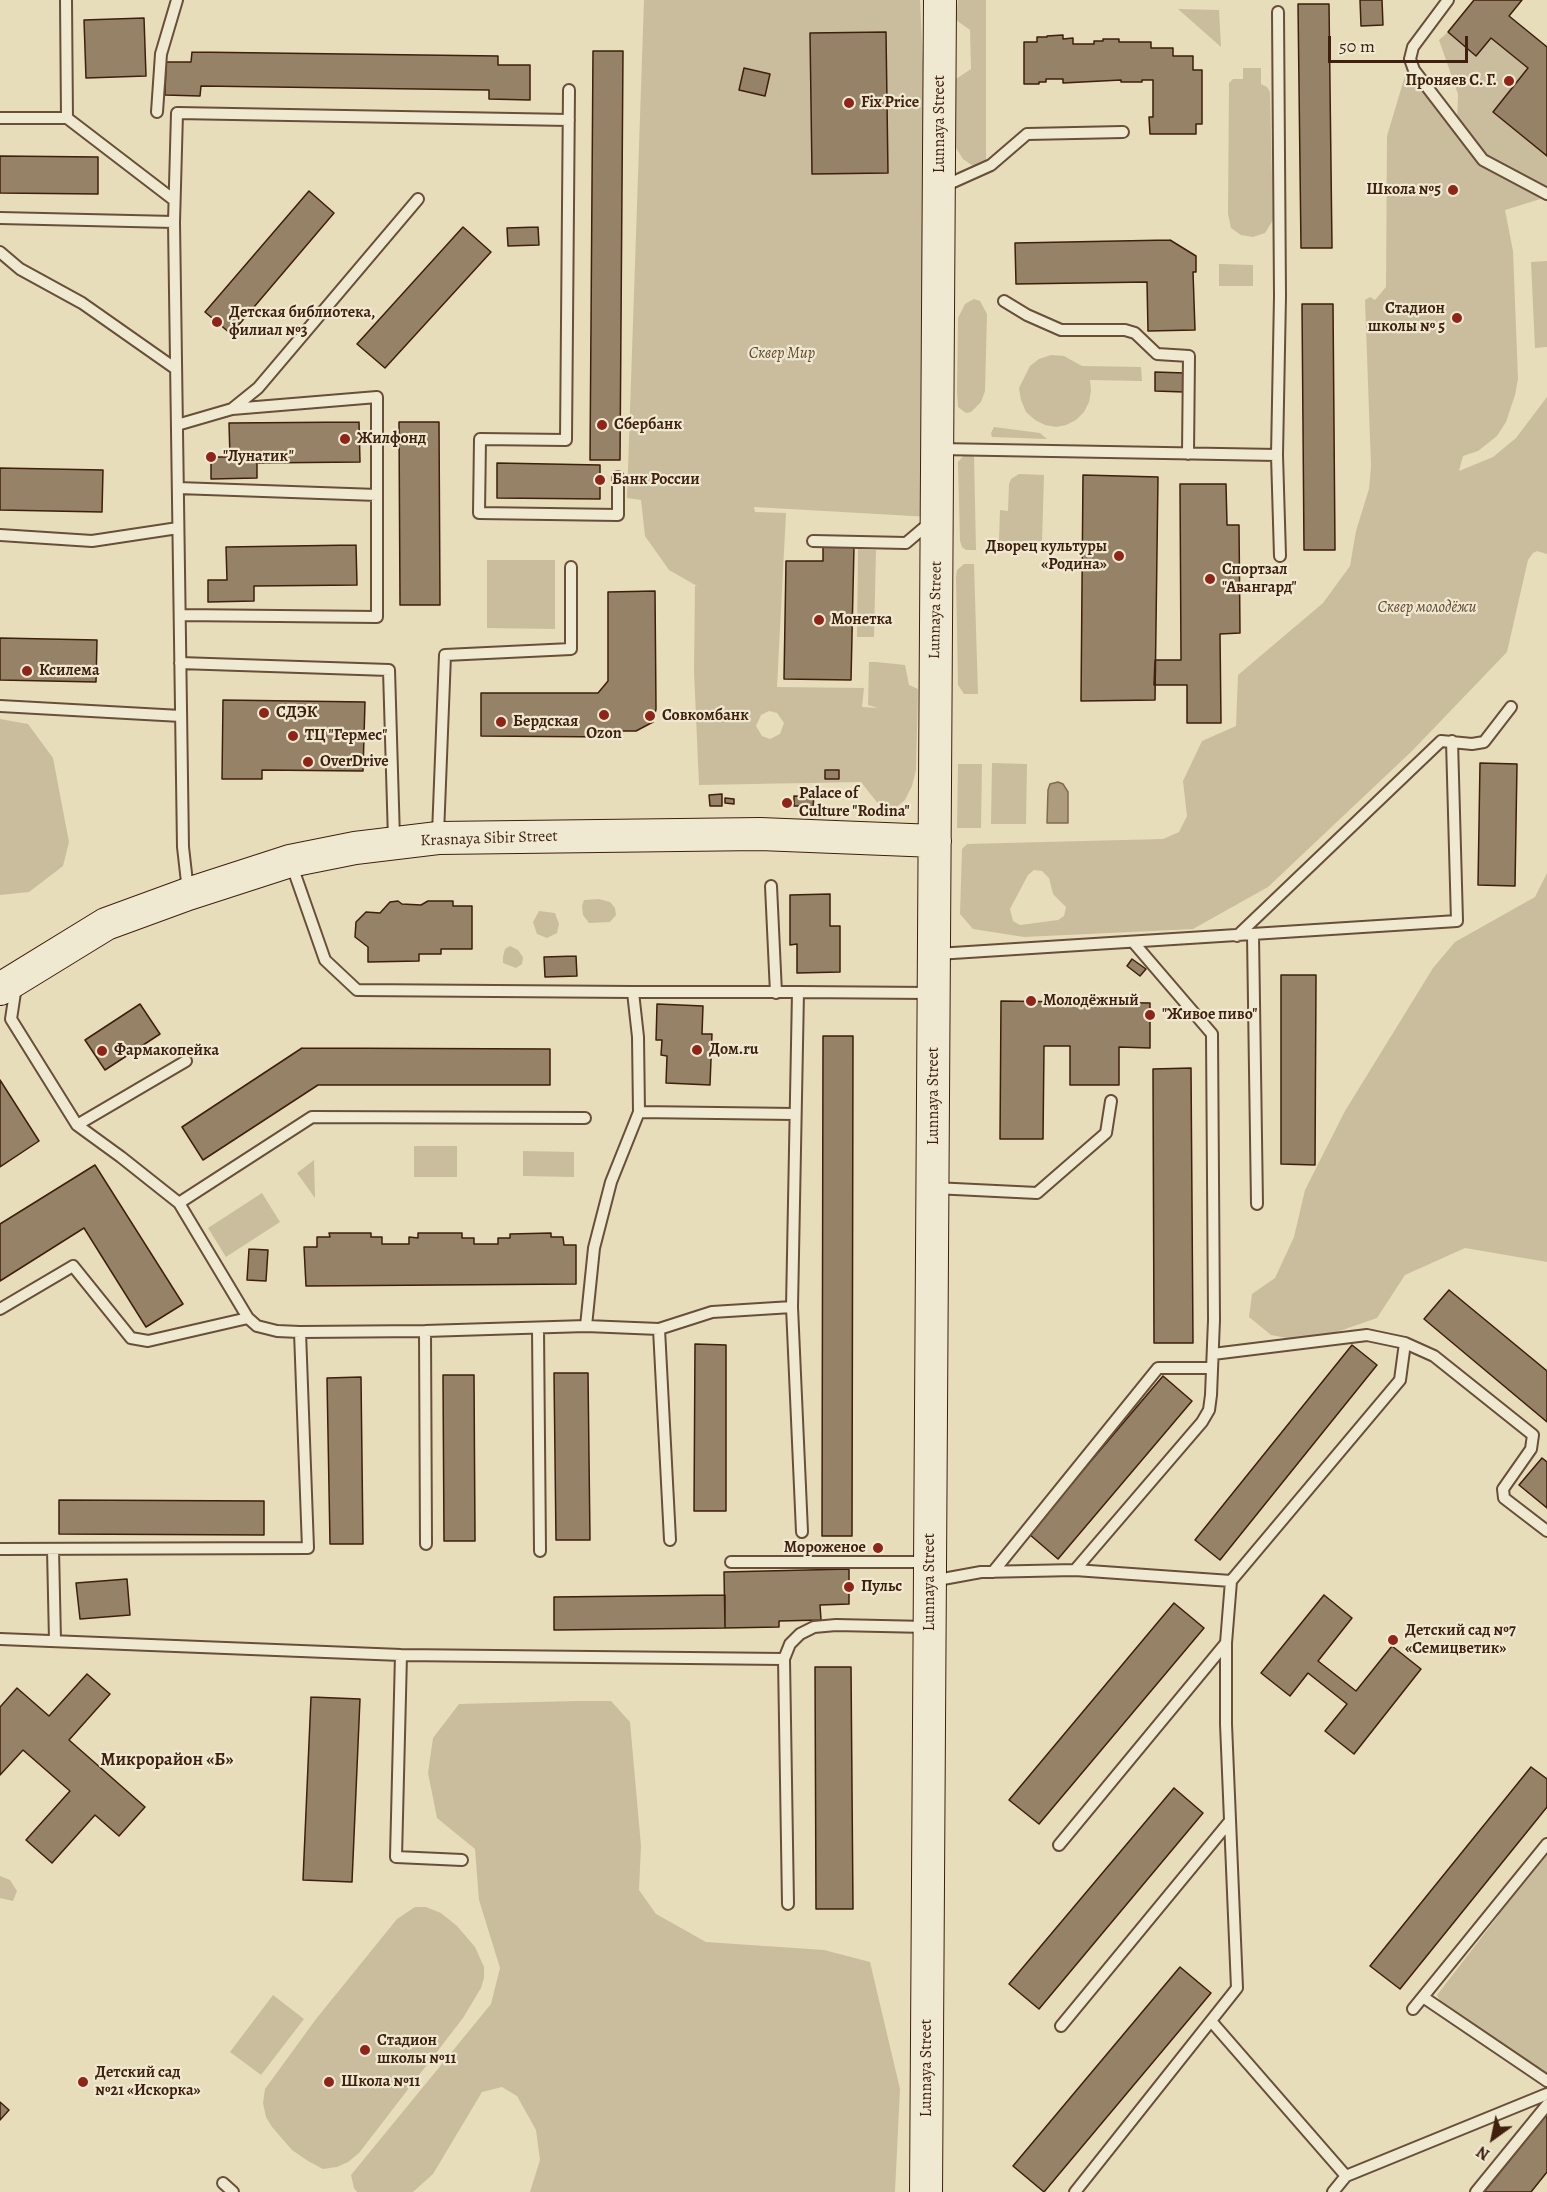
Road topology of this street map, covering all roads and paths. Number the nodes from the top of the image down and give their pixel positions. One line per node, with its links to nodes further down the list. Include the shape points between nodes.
1 (66, 0): 9 (lane)
2 (177, 0): 7 (lane, via 161,54)
3 (940, 0): 12 (street, Lunnaya Street)
4 (1448, 0): 13 (lane, via 1413,47 1410,59 1414,70 1483,160)
5 (1278, 12): 25 (lane)
6 (569, 90): 10 (lane)
7 (157, 112)
8 (0, 118): 9 (lane)
9 (67, 118): 15 (lane)
10 (569, 120): 15 (lane, via 177,113); 26 (lane, via 566,440 480,439 480,513 618,515)
11 (1123, 132): 12 (lane, via 1027,134 991,165)
12 (939, 188): 23 (street, Lunnaya Street)
13 (1547, 194)
14 (418, 199): 21 (lane, via 258,388)
15 (174, 200): 17 (lane)
16 (0, 218): 17 (lane)
17 (174, 222): 20 (lane)
18 (0, 252): 20 (lane)
19 (1004, 301): 24 (lane, via 1061,330 1125,330 1135,333 1157,354 1190,356)
20 (176, 369): 22 (lane)
21 (232, 409): 22 (lane); 28 (lane, via 377,397)
22 (177, 425): 27 (lane)
23 (939, 449): 24 (lane); 29 (street, Lunnaya Street)
24 (1188, 454): 25 (lane)
25 (1277, 455): 33 (lane)
26 (618, 477)
27 (178, 488): 28 (lane); 30 (lane)
28 (377, 495): 35 (lane, via 377,617)
29 (937, 525): 32 (lane, via 926,526 906,543); 42 (street, Lunnaya Street)
30 (178, 528): 31 (lane, via 92,541); 35 (lane)
31 (0, 535)
32 (813, 541)
33 (1280, 556)
34 (571, 567): 41 (lane, via 571,649 445,655)
35 (180, 615): 36 (lane)
36 (180, 663): 39 (lane); 43 (lane, via 389,670)
37 (0, 706): 39 (lane)
38 (1510, 706): 40 (lane, via 1484,742)
39 (181, 716): 46 (lane, via 183,847)
40 (1452, 741): 47 (lane, via 1457,921); 48 (lane, via 1441,741)
41 (438, 837): 42 (street, Krasnaya Sibir Street, via 760,834); 43 (street, Krasnaya Sibir Street)
42 (936, 841): 50 (street, Lunnaya Street)
43 (394, 845): 44 (street, Krasnaya Sibir Street, via 355,848)
44 (291, 861): 46 (street, Krasnaya Sibir Street); 52 (lane, via 325,960 357,990)
45 (771, 886): 54 (lane)
46 (188, 894): 51 (street, Krasnaya Sibir Street, via 106,924)
47 (1253, 934): 48 (lane); 64 (lane)
48 (1237, 936): 49 (lane)
49 (1134, 943): 50 (lane); 74 (lane, via 1212,1034)
50 (934, 955): 55 (street, Lunnaya Street)
51 (9, 983): 61 (lane, via 11,1019)
52 (633, 992): 54 (lane); 58 (lane)
53 (798, 992): 54 (lane); 55 (lane); 59 (lane)
54 (776, 993)
55 (934, 993): 62 (street, Lunnaya Street)
56 (186, 1061): 61 (lane)
57 (1111, 1101): 62 (lane, via 1106,1133 1037,1193)
58 (639, 1112): 59 (lane); 68 (lane, via 611,1182 594,1248)
59 (795, 1114): 65 (lane)
60 (585, 1118): 63 (lane, via 312,1117)
61 (77, 1125): 63 (lane)
62 (933, 1188): 85 (street, Lunnaya Street)
63 (179, 1203): 67 (lane)
64 (1257, 1204)
65 (792, 1307): 70 (lane, via 712,1312); 76 (lane)
66 (0, 1309): 67 (lane, via 73,1266 130,1338 148,1341)
67 (248, 1318): 72 (lane, via 258,1326 276,1331)
68 (586, 1326): 69 (lane); 70 (lane)
69 (538, 1329): 71 (lane); 82 (lane)
70 (659, 1329): 78 (lane)
71 (425, 1331): 72 (lane); 79 (lane)
72 (300, 1332): 81 (lane, via 308,1548)
73 (1405, 1343): 74 (lane, via 1367,1335); 77 (lane, via 1434,1356 1533,1435 1531,1449 1503,1489 1504,1498); 87 (lane, via 1400,1380)
74 (1213, 1354): 75 (lane)
75 (1212, 1368): 84 (lane, via 1209,1410 1202,1422); 86 (lane, via 1158,1368)
76 (802, 1532)
77 (1547, 1532)
78 (670, 1540)
79 (426, 1544)
80 (0, 1549): 81 (lane)
81 (53, 1549): 90 (lane)
82 (540, 1551)
83 (731, 1562): 85 (lane)
84 (1075, 1570): 86 (lane); 87 (lane)
85 (929, 1572): 86 (lane); 88 (street, Lunnaya Street)
86 (993, 1572)
87 (1231, 1581): 91 (lane)
88 (930, 1628): 93 (lane, via 814,1627 790,1644); 109 (street, Lunnaya Street)
89 (0, 1639): 90 (lane)
90 (55, 1641): 92 (lane)
91 (1226, 1643): 94 (lane); 96 (lane)
92 (401, 1655): 93 (lane); 97 (lane, via 396,1857)
93 (784, 1659): 98 (lane)
94 (1230, 1821): 101 (lane, via 1237,1988); 102 (lane)
95 (1547, 1844): 99 (lane)
96 (1059, 1845)
97 (462, 1860)
98 (788, 1904)
99 (1423, 1997): 100 (lane); 103 (lane)
100 (1413, 2008)
101 (1211, 2021): 106 (lane); 110 (lane)
102 (1061, 2026)
103 (1547, 2081)
104 (1547, 2094): 106 (lane)
105 (1547, 2105): 112 (lane)
106 (1346, 2176): 111 (lane)
107 (223, 2183): 108 (lane)
108 (232, 2192)
109 (926, 2192)
110 (1075, 2192)
111 (1333, 2192)
112 (1476, 2192)

